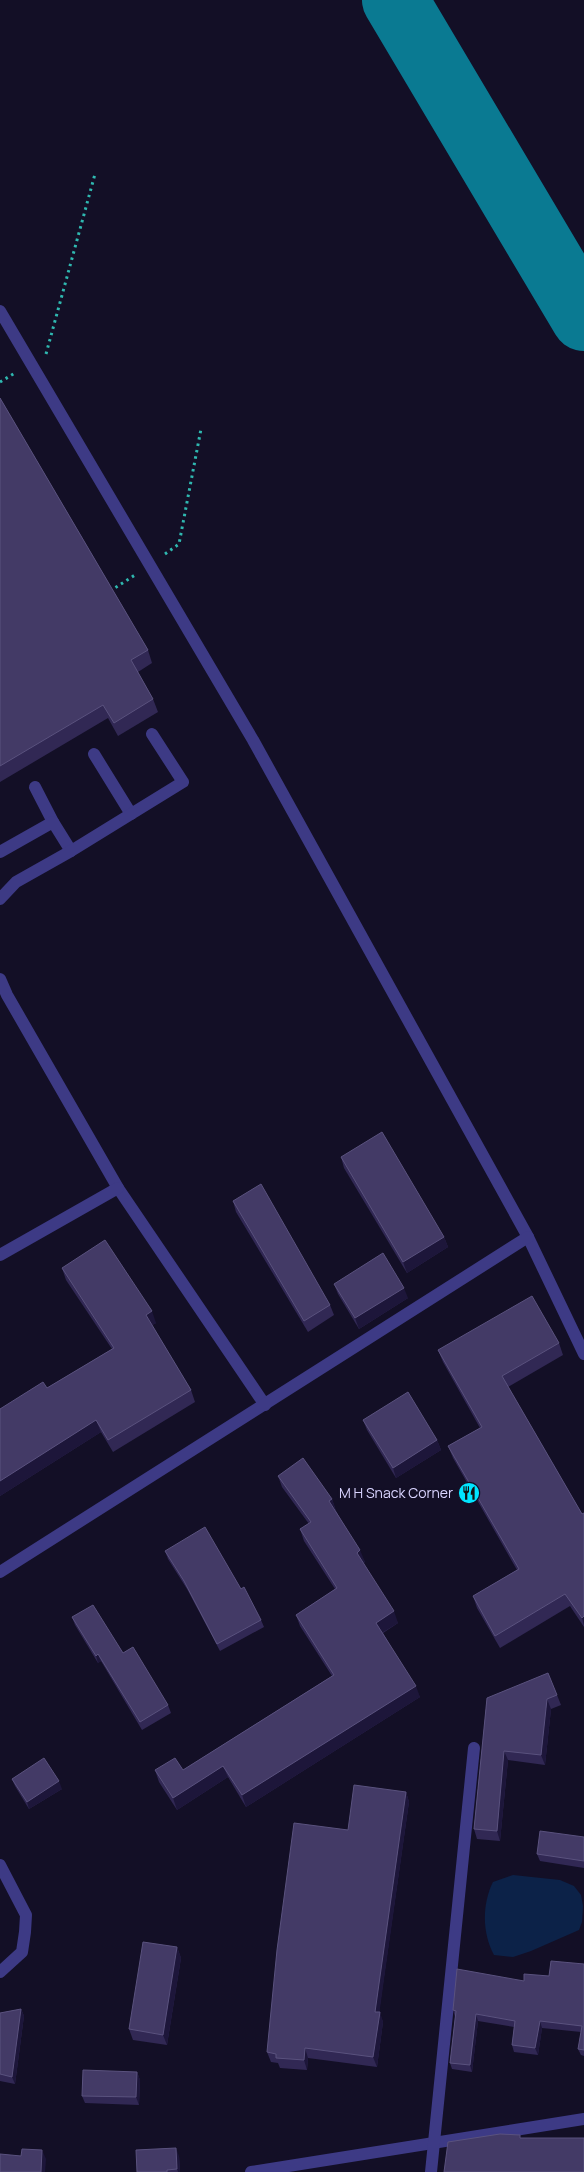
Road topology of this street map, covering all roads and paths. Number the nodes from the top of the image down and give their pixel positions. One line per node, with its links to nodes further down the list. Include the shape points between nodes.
1 (95, 174): 3 (path, via 47,353)
2 (0, 310): 20 (street, via 253,740)
3 (40, 358)
4 (16, 372): 5 (path)
5 (0, 382)
6 (201, 429): 7 (path, via 179,544)
7 (164, 555)
8 (141, 570): 9 (path)
9 (110, 591)
10 (152, 734): 13 (street, via 183,782)
11 (94, 754): 13 (street)
12 (35, 787): 14 (street)
13 (131, 814): 16 (street)
14 (54, 822): 15 (street); 16 (street)
15 (1, 848)
16 (71, 851): 17 (street, via 16,882)
17 (0, 899)
18 (0, 979): 19 (street, via 6,995)
19 (118, 1188): 21 (street); 23 (street)
20 (528, 1238): 22 (street); 23 (street)
21 (0, 1255)
22 (584, 1354)
23 (265, 1405): 24 (street)
24 (0, 1572)
25 (474, 1748): 29 (street)
26 (0, 1865): 27 (street, via 26,1915 22,1952)
27 (0, 1972)
28 (584, 2120): 29 (street)
29 (434, 2143): 30 (street); 31 (street)
30 (251, 2172)
31 (431, 2172)

